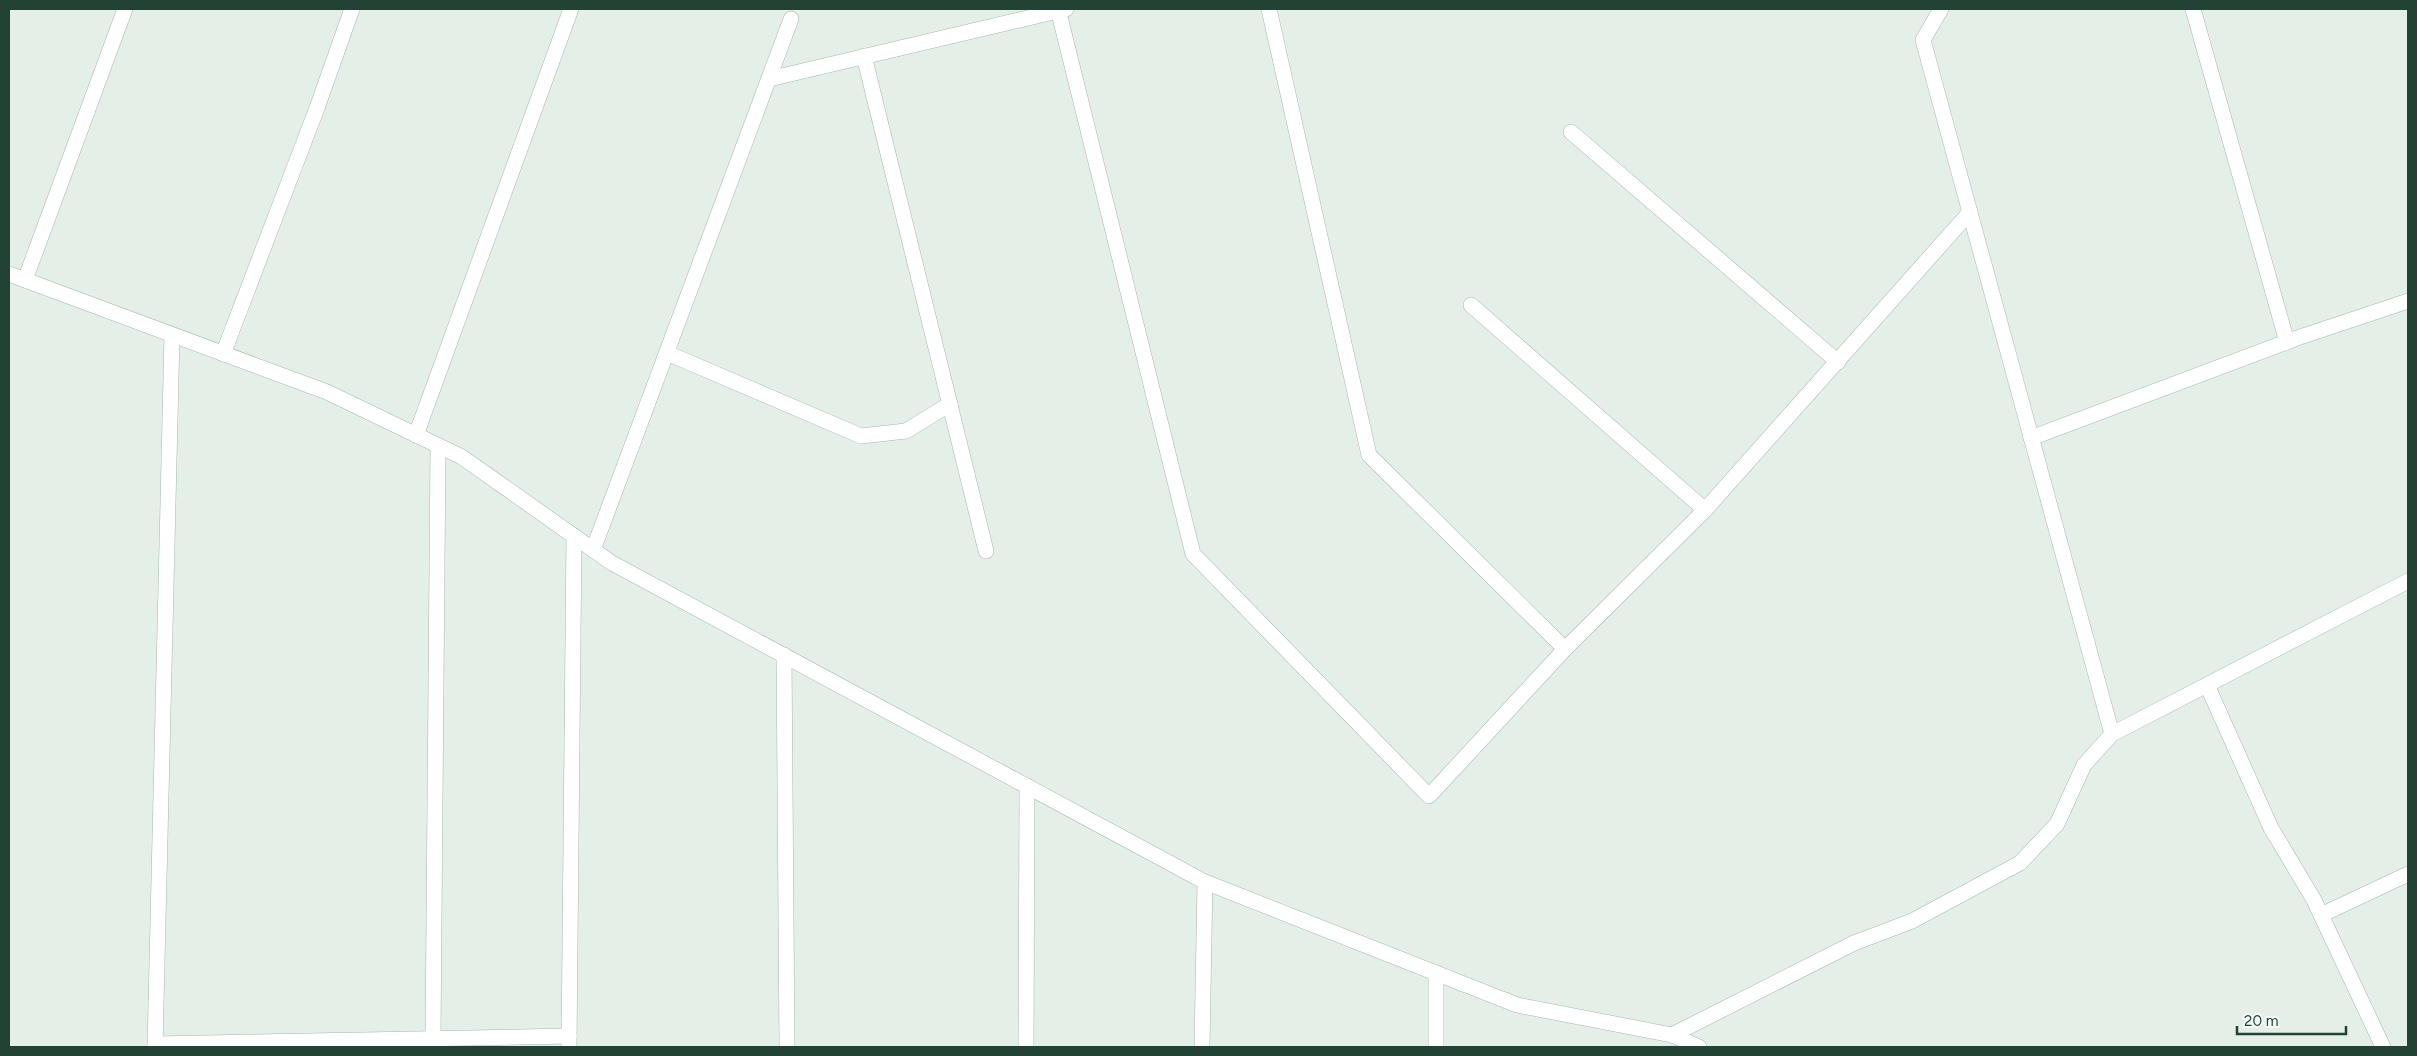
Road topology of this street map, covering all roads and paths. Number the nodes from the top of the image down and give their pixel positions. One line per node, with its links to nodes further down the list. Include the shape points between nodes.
1 (124, 9): 14 (street)
2 (352, 9): 19 (street)
3 (570, 9): 23 (street)
4 (1061, 9): 9 (street); 31 (street, via 1193,554 1429,796)
5 (1269, 9): 31 (street, via 1369,455)
6 (1941, 9): 12 (street, via 1923,40)
7 (2193, 9): 18 (street)
8 (791, 19): 10 (street)
9 (864, 56): 10 (street); 22 (street)
10 (768, 79): 20 (street)
11 (1571, 132): 21 (street)
12 (1970, 212): 21 (street); 24 (street)
13 (9, 274): 14 (street)
14 (25, 280): 17 (street)
15 (2408, 302): 18 (street)
16 (1471, 305): 26 (street)
17 (172, 335): 19 (street); 43 (street)
18 (2287, 342): 24 (street)
19 (223, 354): 23 (street, via 327,392)
20 (667, 354): 22 (street, via 861,436 906,431); 28 (street)
21 (1838, 362): 26 (street)
22 (950, 404): 29 (street)
23 (416, 435): 25 (street)
24 (2031, 438): 34 (street)
25 (438, 446): 27 (street, via 462,458); 40 (street)
26 (1705, 510): 31 (street)
27 (574, 536): 28 (street); 42 (street)
28 (593, 550): 32 (street)
29 (986, 551)
30 (2408, 581): 33 (street)
31 (1565, 649)
32 (784, 656): 35 (street); 44 (street)
33 (2208, 685): 34 (street); 38 (street, via 2270,828)
34 (2112, 734): 41 (street, via 2084,765 2057,824 2020,863 1912,921 1854,943)
35 (1027, 786): 37 (street); 45 (street)
36 (2408, 874): 38 (street)
37 (1205, 882): 39 (street); 46 (street)
38 (2321, 915): 49 (street)
39 (1436, 973): 41 (street, via 1517,1006); 47 (street)
40 (433, 1038): 42 (street); 43 (street)
41 (1671, 1041): 48 (street)
42 (569, 1042)
43 (155, 1046)
44 (787, 1047)
45 (1026, 1047)
46 (1202, 1047)
47 (1436, 1047)
48 (1699, 1047)
49 (2383, 1047)

